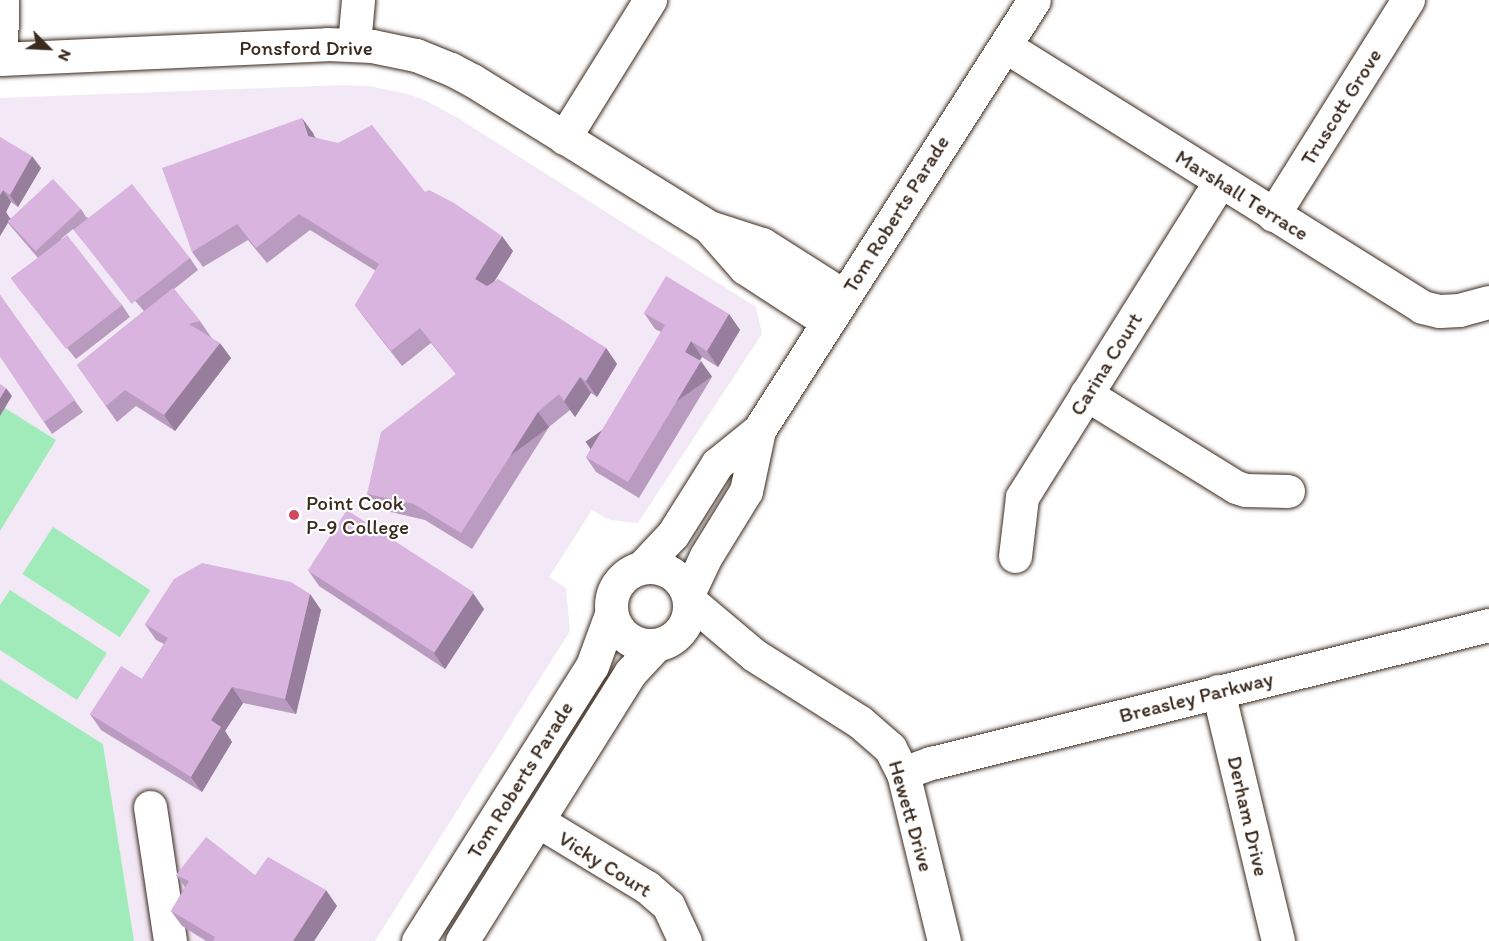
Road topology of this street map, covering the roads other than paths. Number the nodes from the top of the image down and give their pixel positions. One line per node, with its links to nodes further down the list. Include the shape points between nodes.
1 (2, 0): 8 (street)
2 (358, 0): 6 (street)
3 (650, 0): 9 (street)
4 (1034, 0): 7 (street, Tom Roberts Parade)
5 (1408, 0): 11 (street, Truscott Grove)
6 (354, 44): 8 (street, Ponsford Drive); 9 (street, Ponsford Drive, via 399,51 452,69)
7 (1005, 46): 10 (street, Marshall Terrace); 13 (street, Tom Roberts Parade)
8 (1, 59)
9 (564, 138): 13 (street, Ponsford Drive, via 709,227 762,244)
10 (1220, 181): 11 (street, Marshall Terrace); 14 (street, Carina Court)
11 (1274, 215): 12 (street, Marshall Terrace, via 1422,307 1459,310)
12 (1489, 302)
13 (836, 309): 15 (street, Tom Roberts Parade)
14 (1086, 394): 16 (street, via 1236,487); 17 (street, Carina Court, via 1022,497)
15 (759, 430): 18 (street, Tom Roberts Parade, via 717,464 673,534); 19 (street, Tom Roberts Parade, via 746,491 706,556)
16 (1288, 491)
17 (1015, 556)
18 (642, 567): 19 (street, via 665,569 675,575); 20 (street, via 630,571 614,589)
19 (688, 597): 22 (street, via 686,622); 23 (street, Hewett Drive)
20 (611, 614): 22 (street, via 615,625 632,641); 29 (street, Tom Roberts Parade, via 592,666)
21 (1489, 624): 24 (street, Breasley Parkway)
22 (664, 642): 23 (street, Hewett Drive, via 706,643); 27 (street, Tom Roberts Parade, via 630,673)
23 (754, 655): 25 (street, Hewett Drive, via 876,733 898,759)
24 (1218, 691): 25 (street, Breasley Parkway); 33 (street, Derham Drive)
25 (903, 773): 32 (street, Hewett Drive)
26 (150, 807): 28 (street)
27 (538, 821): 30 (street, Tom Roberts Parade); 31 (street, Vicky Court, via 647,886 668,905)
28 (170, 941)
29 (418, 941)
30 (462, 941)
31 (685, 941)
32 (944, 941)
33 (1278, 941)

